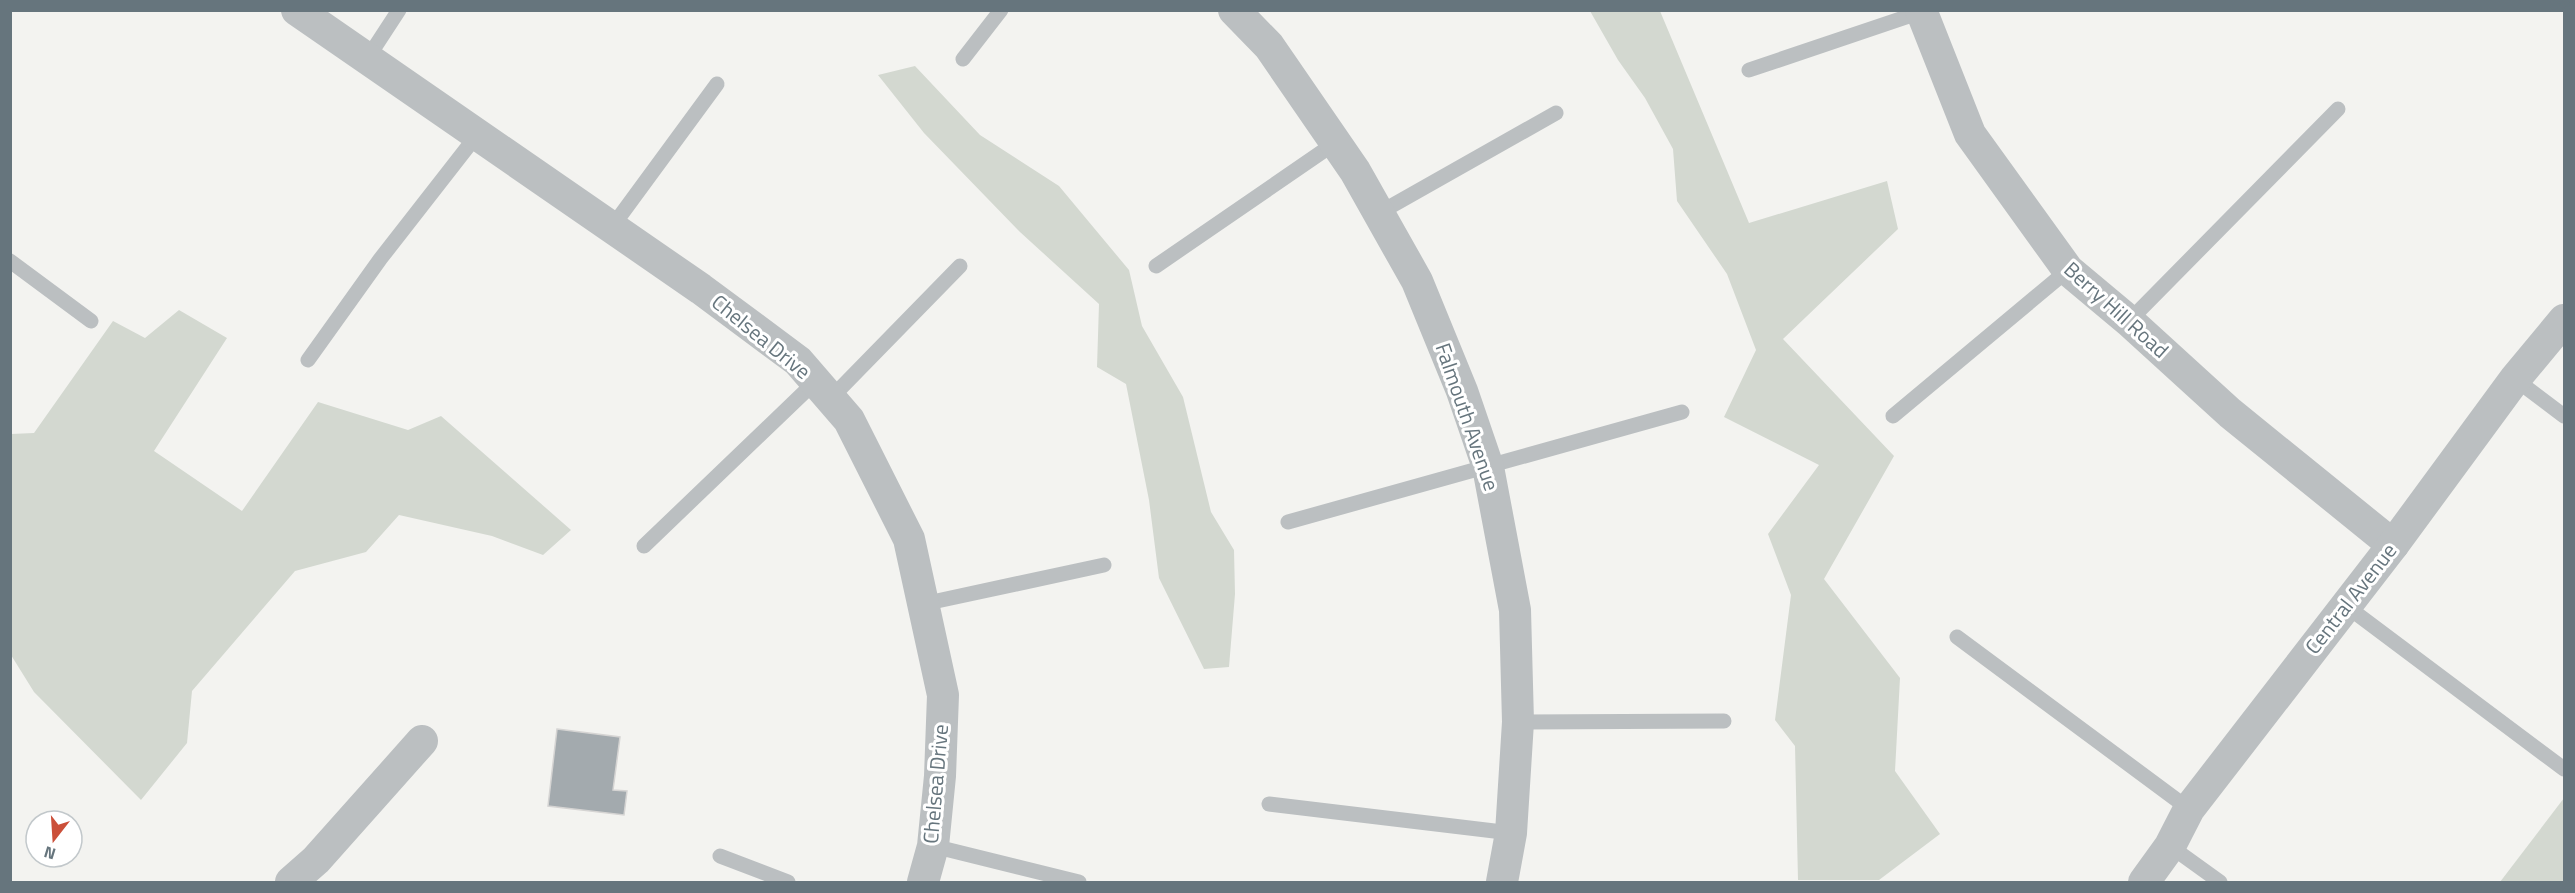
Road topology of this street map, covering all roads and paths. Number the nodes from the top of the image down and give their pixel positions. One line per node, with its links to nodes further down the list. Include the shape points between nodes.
1 (297, 10): 6 (street, Chelsea Drive)
2 (399, 10): 6 (lane)
3 (1001, 10): 7 (lane)
4 (1234, 10): 13 (street, Falmouth Avenue, via 1269,45)
5 (1921, 11): 8 (lane); 19 (street, Berry Hill Road, via 1970,134)
6 (367, 59): 12 (street, Chelsea Drive)
7 (963, 59)
8 (1749, 70)
9 (717, 84): 15 (lane)
10 (2338, 109): 22 (lane)
11 (1556, 113): 14 (lane)
12 (477, 135): 15 (street, Chelsea Drive); 23 (lane)
13 (1335, 143): 14 (street, Falmouth Avenue); 18 (lane)
14 (1378, 213): 29 (street, Falmouth Avenue, via 1417,281)
15 (612, 227): 25 (street, Chelsea Drive, via 798,361)
16 (10, 261): 21 (lane)
17 (960, 266): 25 (lane)
18 (1156, 266)
19 (2068, 270): 22 (street, Berry Hill Road); 27 (lane)
20 (2565, 320): 24 (street, Central Avenue)
21 (91, 321)
22 (2129, 321): 31 (street, Berry Hill Road, via 2230,413)
23 (308, 360)
24 (2515, 380): 28 (lane); 31 (street, Central Avenue)
25 (823, 390): 32 (lane); 34 (street, Chelsea Drive, via 849,420 909,539)
26 (1682, 411): 29 (lane)
27 (1893, 416)
28 (2565, 416)
29 (1488, 467): 30 (lane); 38 (street, Falmouth Avenue, via 1515,610)
30 (1288, 522)
31 (2393, 545): 35 (street, Central Avenue)
32 (644, 546)
33 (1104, 565): 34 (lane)
34 (923, 604): 44 (street, Chelsea Drive, via 943,695)
35 (2345, 605): 40 (lane); 42 (street, Central Avenue)
36 (1957, 637): 42 (lane)
37 (1724, 721): 38 (lane)
38 (1518, 722): 43 (street, Falmouth Avenue)
39 (422, 741): 47 (street, via 316,860)
40 (2564, 769)
41 (1269, 804): 43 (lane)
42 (2188, 809): 45 (street, Central Avenue)
43 (1511, 833): 51 (street, Falmouth Avenue)
44 (933, 846): 49 (street, Chelsea Drive); 50 (lane)
45 (2170, 846): 52 (street, Central Avenue); 53 (lane)
46 (720, 856): 48 (lane)
47 (291, 882)
48 (788, 882)
49 (923, 882)
50 (1079, 882)
51 (1502, 882)
52 (2144, 882)
53 (2220, 882)

